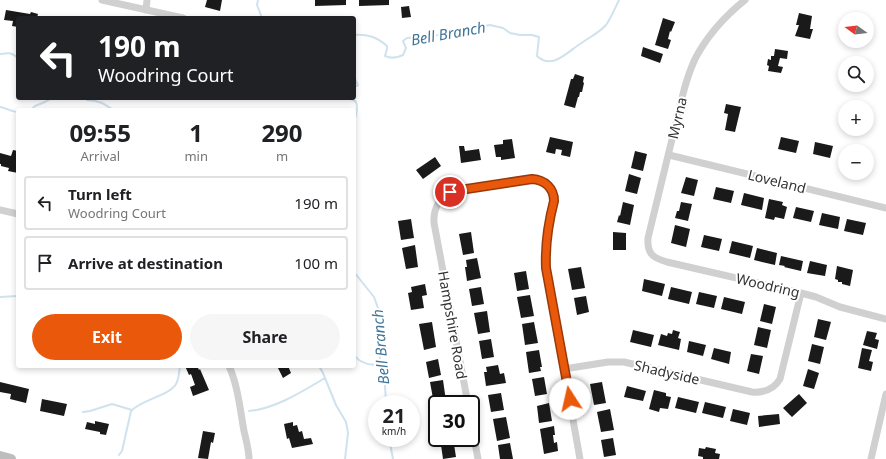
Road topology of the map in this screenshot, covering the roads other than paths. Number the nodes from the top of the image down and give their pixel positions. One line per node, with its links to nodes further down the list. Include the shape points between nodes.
1 (102, 0): 4 (street)
2 (147, 0): 4 (street)
3 (745, 0): 6 (street, Myrna, via 713,32 695,59 688,75)
4 (146, 10): 5 (street)
5 (174, 16)
6 (669, 155): 7 (street, Loveland); 10 (street, Myrna, via 648,238)
7 (886, 208)
8 (0, 210): 9 (street)
9 (16, 214)
10 (651, 253): 11 (street, Woodring, via 667,262)
11 (801, 293): 12 (street, Woodring); 14 (street, Shadyside, via 780,378 769,390 752,392 624,362)
12 (886, 319)
13 (230, 368): 22 (street, via 237,391)
14 (564, 369): 16 (street, Hampshire Road, via 546,268 547,234 554,201 553,193 541,181 532,179 450,192 439,202 435,210 434,223); 24 (street)
15 (886, 394): 17 (street)
16 (466, 395)
17 (878, 429): 18 (street); 25 (street)
18 (886, 431)
19 (476, 447): 23 (street)
20 (0, 456): 21 (main road)
21 (11, 459)
22 (249, 459)
23 (478, 459)
24 (580, 459)
25 (871, 459)

